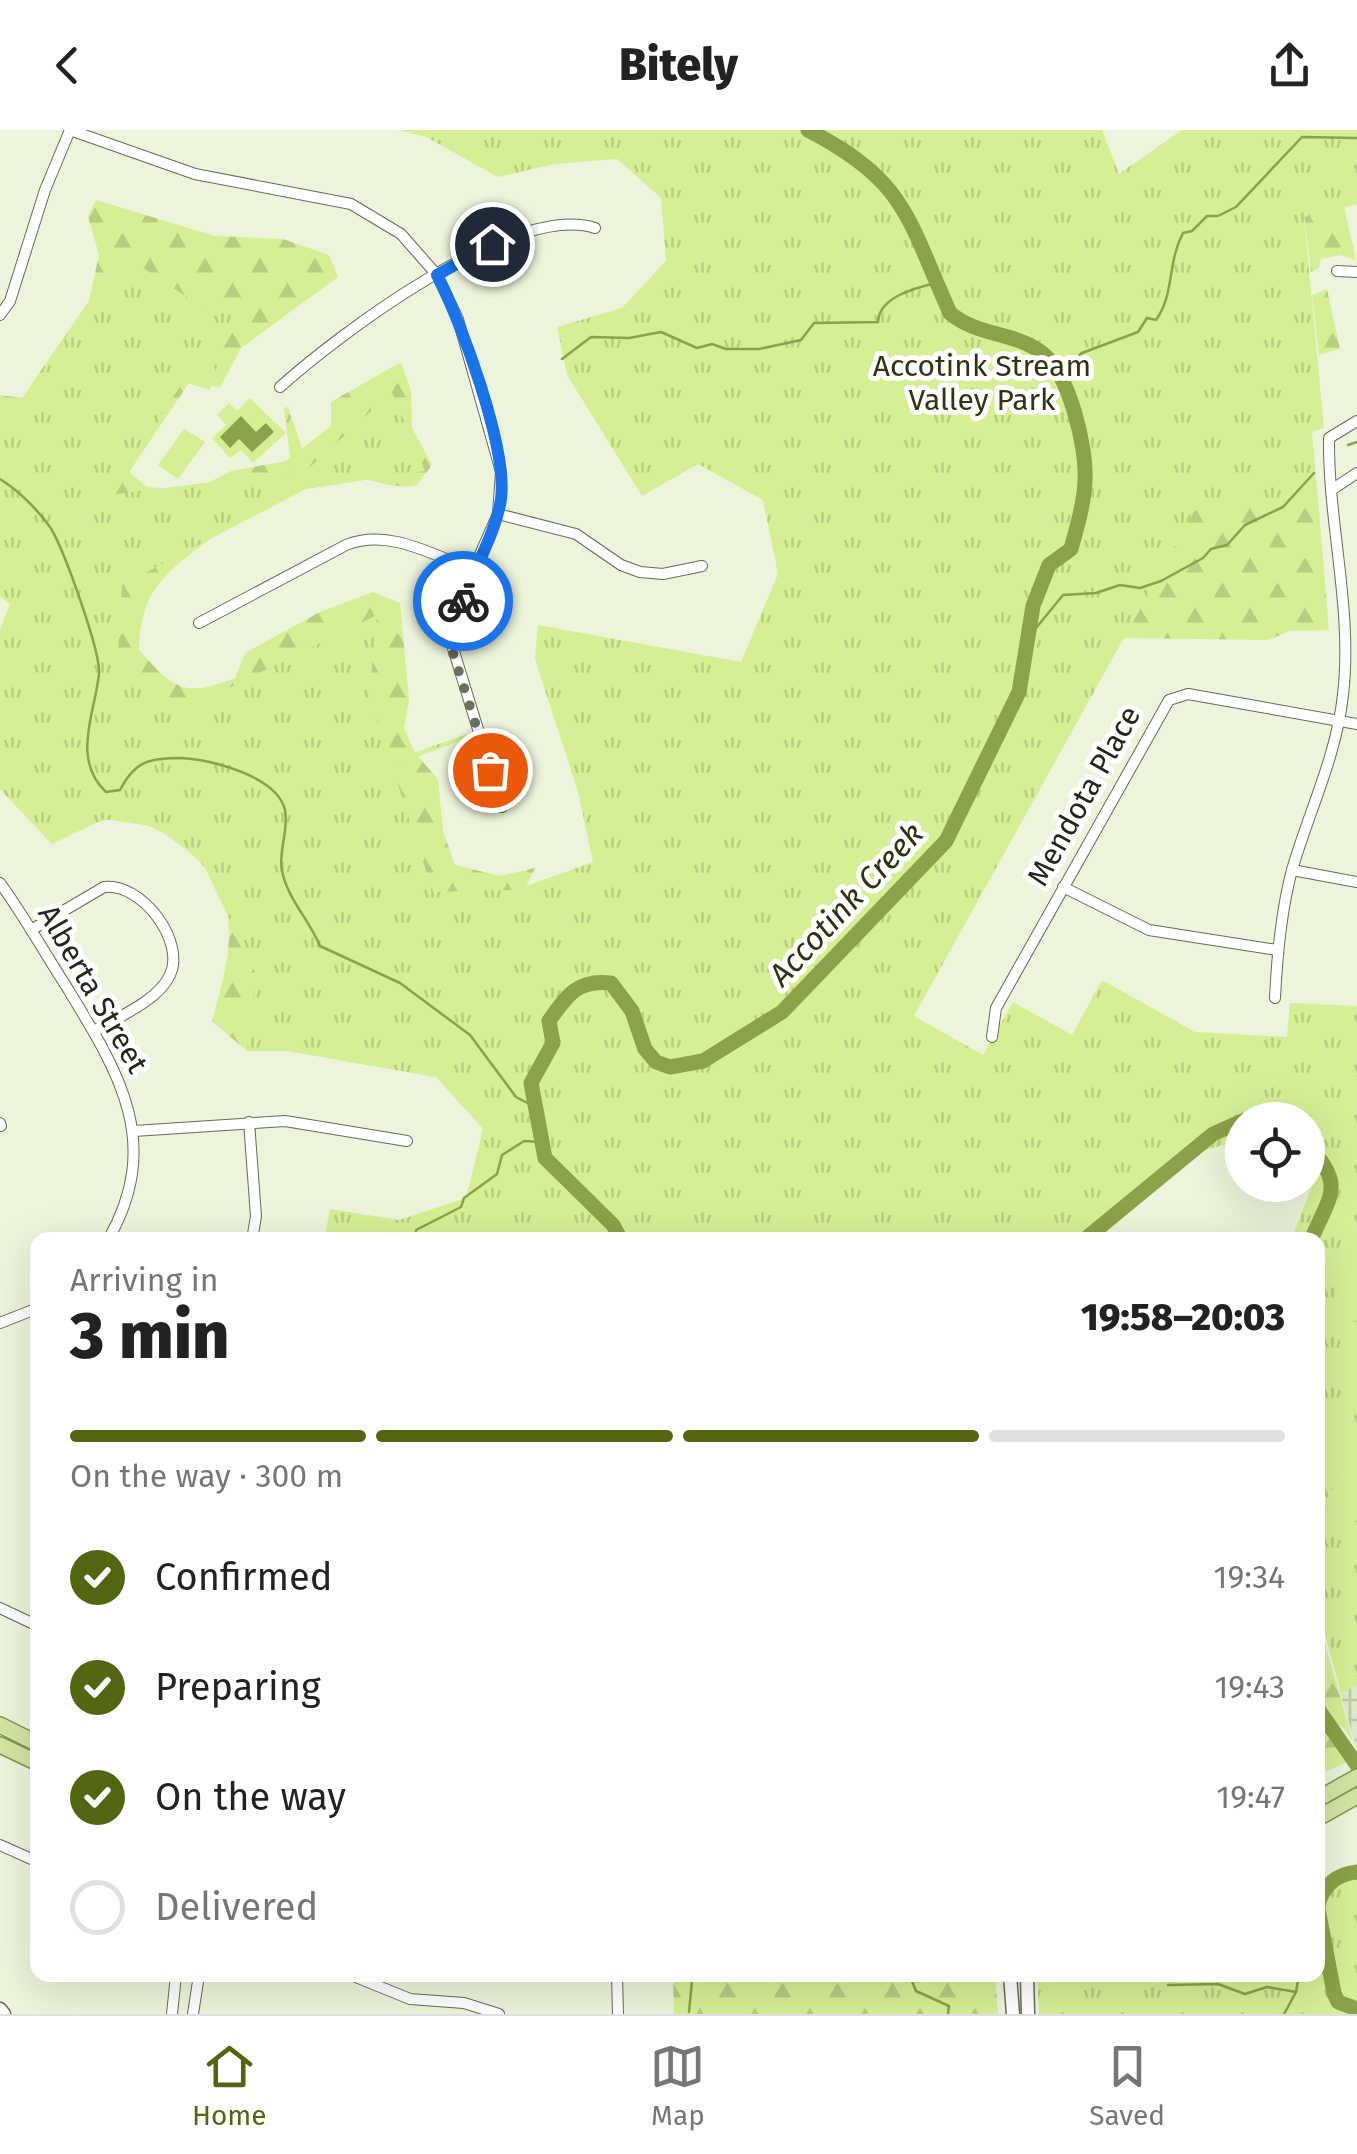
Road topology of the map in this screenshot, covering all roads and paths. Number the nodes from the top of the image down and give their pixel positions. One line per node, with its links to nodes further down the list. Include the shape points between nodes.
1 (70, 130): 5 (street, via 194,174 351,204 401,234); 6 (street, via 16,288)
2 (594, 228): 5 (street, via 566,225 492,244)
3 (1337, 270): 4 (street)
4 (1357, 272)
5 (437, 275): 7 (street, via 335,339); 11 (street, via 458,320 498,456)
6 (0, 315)
7 (280, 387)
8 (1357, 421): 10 (street, via 1328,438)
9 (1357, 474): 10 (street)
10 (1333, 489): 14 (street)
11 (498, 514): 12 (street, via 576,534 640,572); 13 (street)
12 (702, 566)
13 (473, 570): 15 (street, via 395,541 368,538); 18 (street, via 453,653)
14 (1351, 619): 16 (street)
15 (199, 623)
16 (1339, 722): 17 (street, Mendota Place); 19 (street); 22 (street, Mendota Place, via 1188,694 1169,700)
17 (1357, 724)
18 (502, 807)
19 (1292, 870): 20 (street); 24 (street)
20 (1357, 882)
21 (0, 883): 23 (street, Alberta Street)
22 (1063, 887): 24 (street, via 1148,930); 27 (street, Mendota Place, via 996,1008)
23 (31, 930): 26 (street, Alberta Street); 26 (street, via 104,887 126,888 150,909 171,944 170,977)
24 (1278, 950): 25 (street)
25 (1275, 998)
26 (94, 1031): 29 (street, Alberta Street, via 122,1082)
27 (992, 1036)
28 (249, 1122): 29 (street); 30 (street, via 297,1122); 32 (street)
29 (134, 1131): 31 (street, Alberta Street, via 128,1193)
30 (407, 1141)
31 (111, 1232)
32 (253, 1232)
33 (30, 1311): 34 (street)
34 (0, 1324)
35 (0, 1608): 36 (street)
36 (30, 1622)
37 (0, 1725): 38 (main road)
38 (30, 1740)
39 (0, 1744): 40 (main road)
40 (30, 1759)
41 (1357, 1777): 42 (main road)
42 (1325, 1795)
43 (1350, 1800): 44 (main road)
44 (1325, 1814)
45 (0, 1845): 46 (street)
46 (30, 1858)
47 (175, 1982): 53 (street)
48 (198, 1982): 54 (street)
49 (368, 1982): 55 (street, via 410,1998)
50 (618, 1982): 56 (street)
51 (1011, 1982): 57 (street)
52 (1027, 1982): 58 (street)
53 (172, 2014)
54 (193, 2014)
55 (499, 2014)
56 (618, 2014)
57 (1013, 2014)
58 (1028, 2014)

